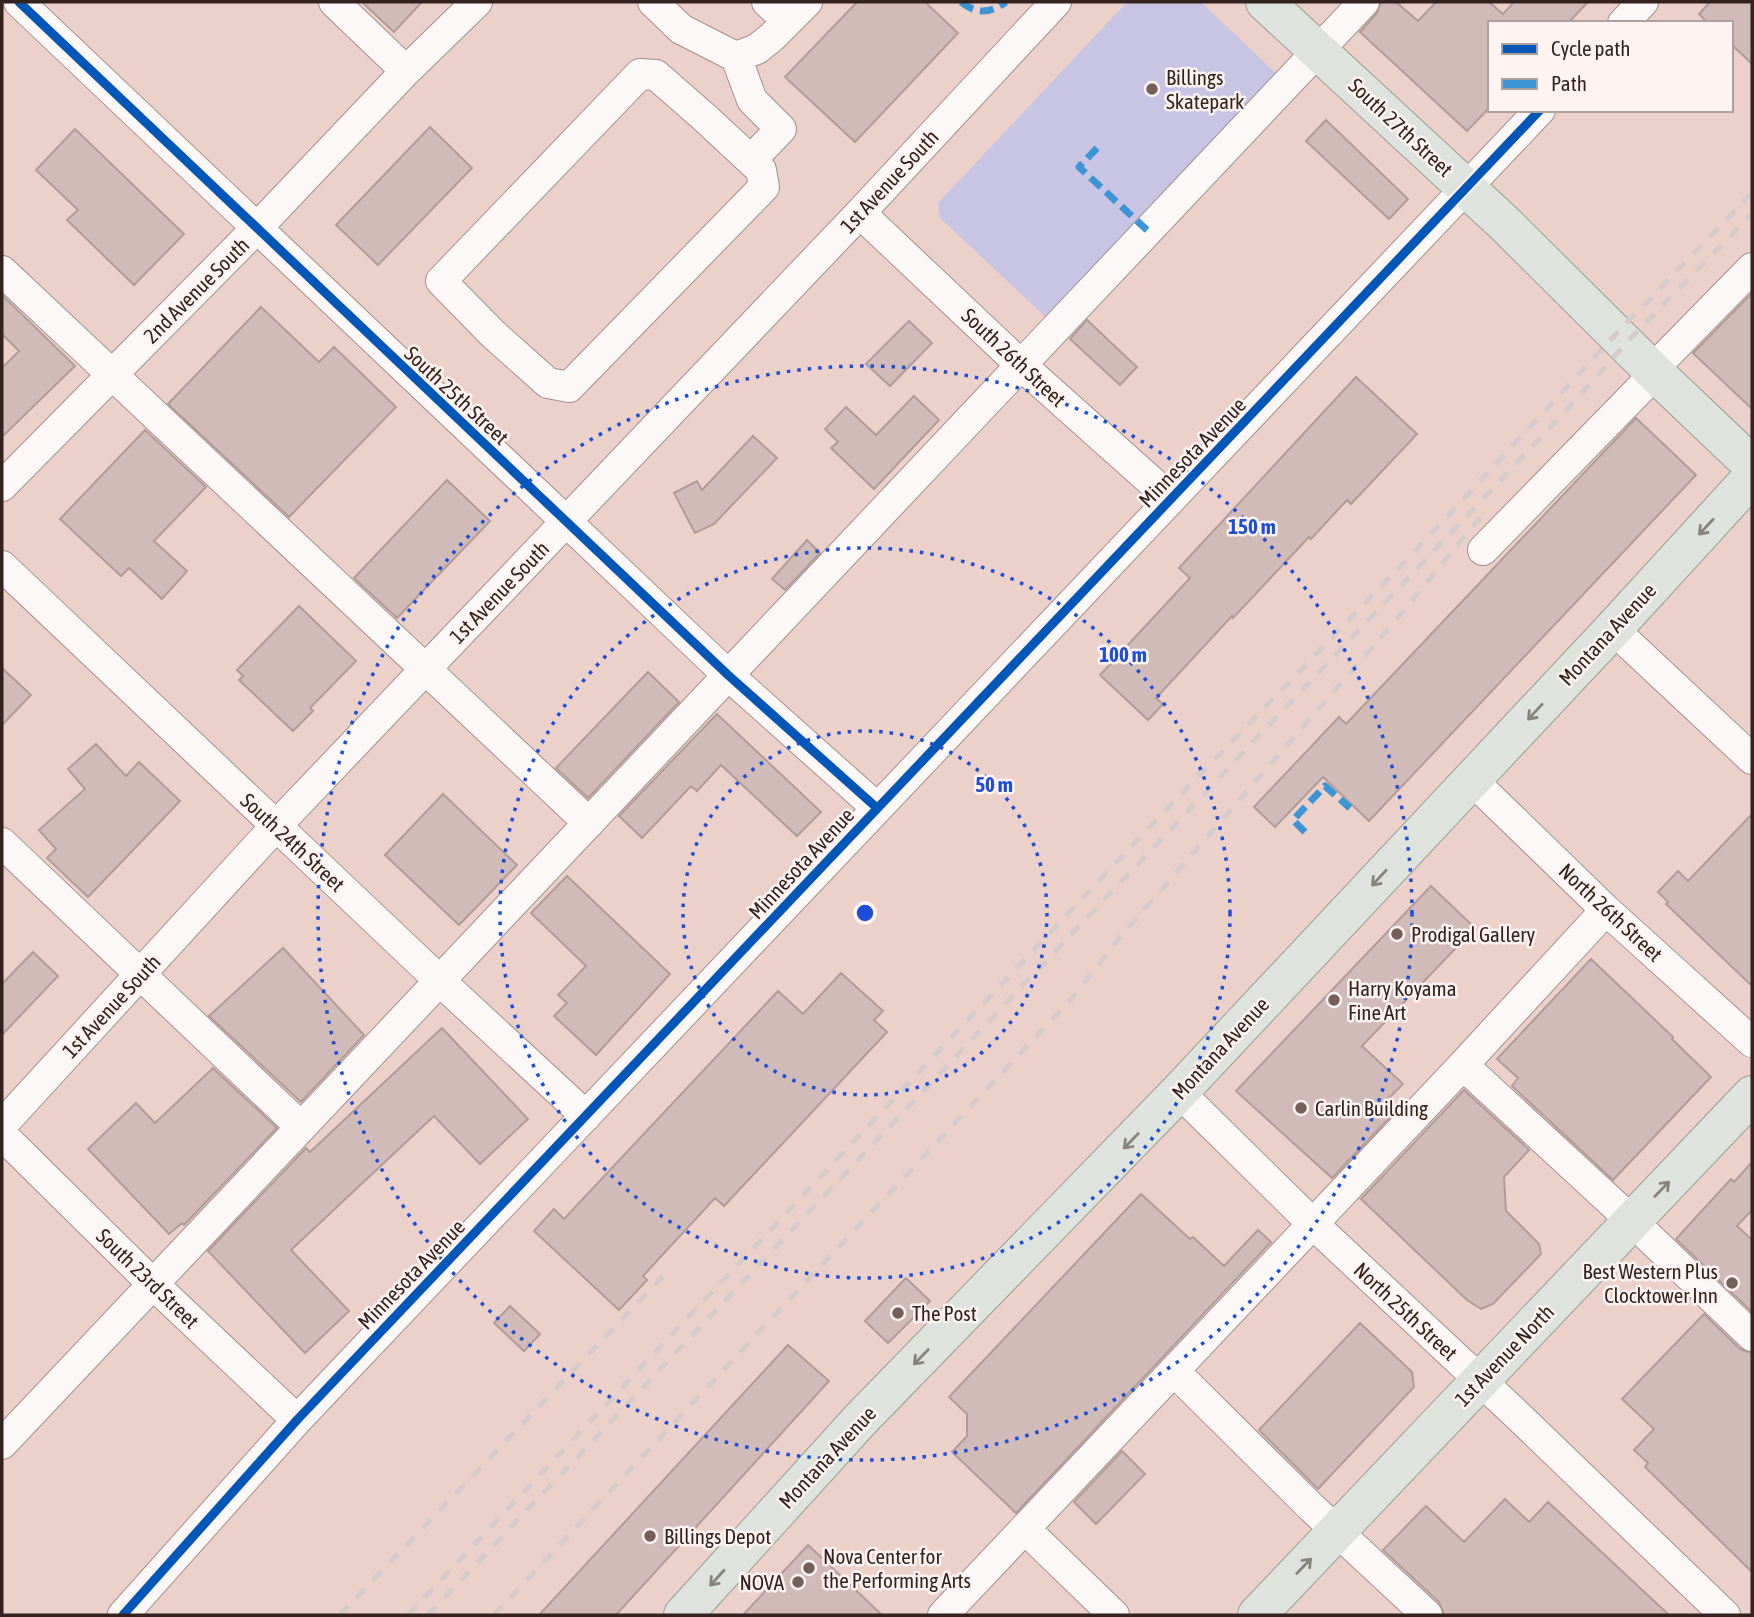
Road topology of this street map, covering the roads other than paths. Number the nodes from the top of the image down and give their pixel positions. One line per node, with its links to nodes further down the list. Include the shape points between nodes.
1 (19, 2): 18 (street, South 25th Street)
2 (334, 2): 13 (street)
3 (477, 2): 13 (street, 2nd Avenue South)
4 (653, 2): 12 (street, via 681,29)
5 (1056, 2): 17 (street, 1st Avenue South)
6 (1265, 2): 11 (main road, South 27th Street)
7 (1364, 2): 11 (street)
8 (1643, 2): 10 (street)
9 (787, 8): 12 (street, via 772,37)
10 (1625, 21)
11 (1317, 51): 16 (main road, South 27th Street); 21 (street)
12 (736, 57): 15 (street, via 752,100 781,129)
13 (406, 71): 18 (street, 2nd Avenue South)
14 (1538, 112): 16 (street, Minnesota Avenue)
15 (751, 160): 15 (street, via 656,75 639,74 441,281 548,383 569,387 764,187 761,170)
16 (1466, 187): 22 (main road, South 27th Street); 27 (street, Minnesota Avenue)
17 (860, 213): 21 (street, South 26th Street); 28 (street, 1st Avenue South)
18 (256, 229): 23 (street, 2nd Avenue South); 28 (street, South 25th Street)
19 (1752, 268): 22 (street)
20 (2, 271): 23 (street)
21 (1021, 365): 27 (street, South 26th Street); 33 (street)
22 (1655, 372): 24 (main road, South 27th Street); 29 (street)
23 (112, 374): 26 (street, 2nd Avenue South); 32 (street)
24 (1752, 465)
25 (1752, 477): 31 (main road, Montana Avenue, one-way to 31)
26 (2, 486)
27 (1171, 499): 36 (street, Minnesota Avenue)
28 (566, 522): 32 (street, 1st Avenue South); 33 (street, South 25th Street)
29 (1483, 550)
30 (2, 566): 38 (street, South 24th Street)
31 (1613, 629): 34 (street); 35 (main road, Montana Avenue, one-way to 35)
32 (426, 669): 37 (street); 38 (street, 1st Avenue South)
33 (728, 676): 36 (street, South 25th Street); 37 (street)
34 (1752, 759)
35 (1472, 780): 40 (street, North 26th Street); 45 (main road, Montana Avenue, one-way to 45)
36 (877, 808): 47 (street, Minnesota Avenue)
37 (589, 823): 42 (street)
38 (276, 826): 41 (street, 1st Avenue South); 42 (street, South 24th Street)
39 (2, 843): 41 (street)
40 (1606, 909): 43 (street, North 26th Street); 44 (street)
41 (140, 974): 48 (street, 1st Avenue South); 49 (street)
42 (439, 981): 47 (street, South 24th Street); 49 (street)
43 (1752, 1042)
44 (1463, 1065): 51 (street); 52 (street)
45 (1179, 1092): 52 (street, North 25th Street); 63 (main road, Montana Avenue, one-way to 63, via 866,1413)
46 (1752, 1095): 51 (main road, 1st Avenue North, one-way to 46)
47 (586, 1116): 57 (street, Minnesota Avenue)
48 (2, 1125)
49 (302, 1127): 53 (street)
50 (2, 1135): 53 (street, South 23rd Street)
51 (1632, 1221): 54 (street); 56 (main road, 1st Avenue North)
52 (1313, 1224): 55 (street); 56 (street, North 25th Street)
53 (153, 1284): 57 (street, South 23rd Street); 58 (street)
54 (1752, 1336)
55 (1174, 1370): 59 (street); 60 (street)
56 (1480, 1381): 60 (main road, 1st Avenue North); 61 (street, North 25th Street)
57 (297, 1420): 62 (street, Minnesota Avenue)
58 (2, 1444)
59 (1025, 1529): 64 (street); 65 (street)
60 (1337, 1532): 66 (main road, 1st Avenue North, one-way to 60); 67 (street)
61 (1717, 1613)
62 (123, 1615)
63 (683, 1615)
64 (943, 1615)
65 (1114, 1615)
66 (1256, 1615)
67 (1427, 1615)

